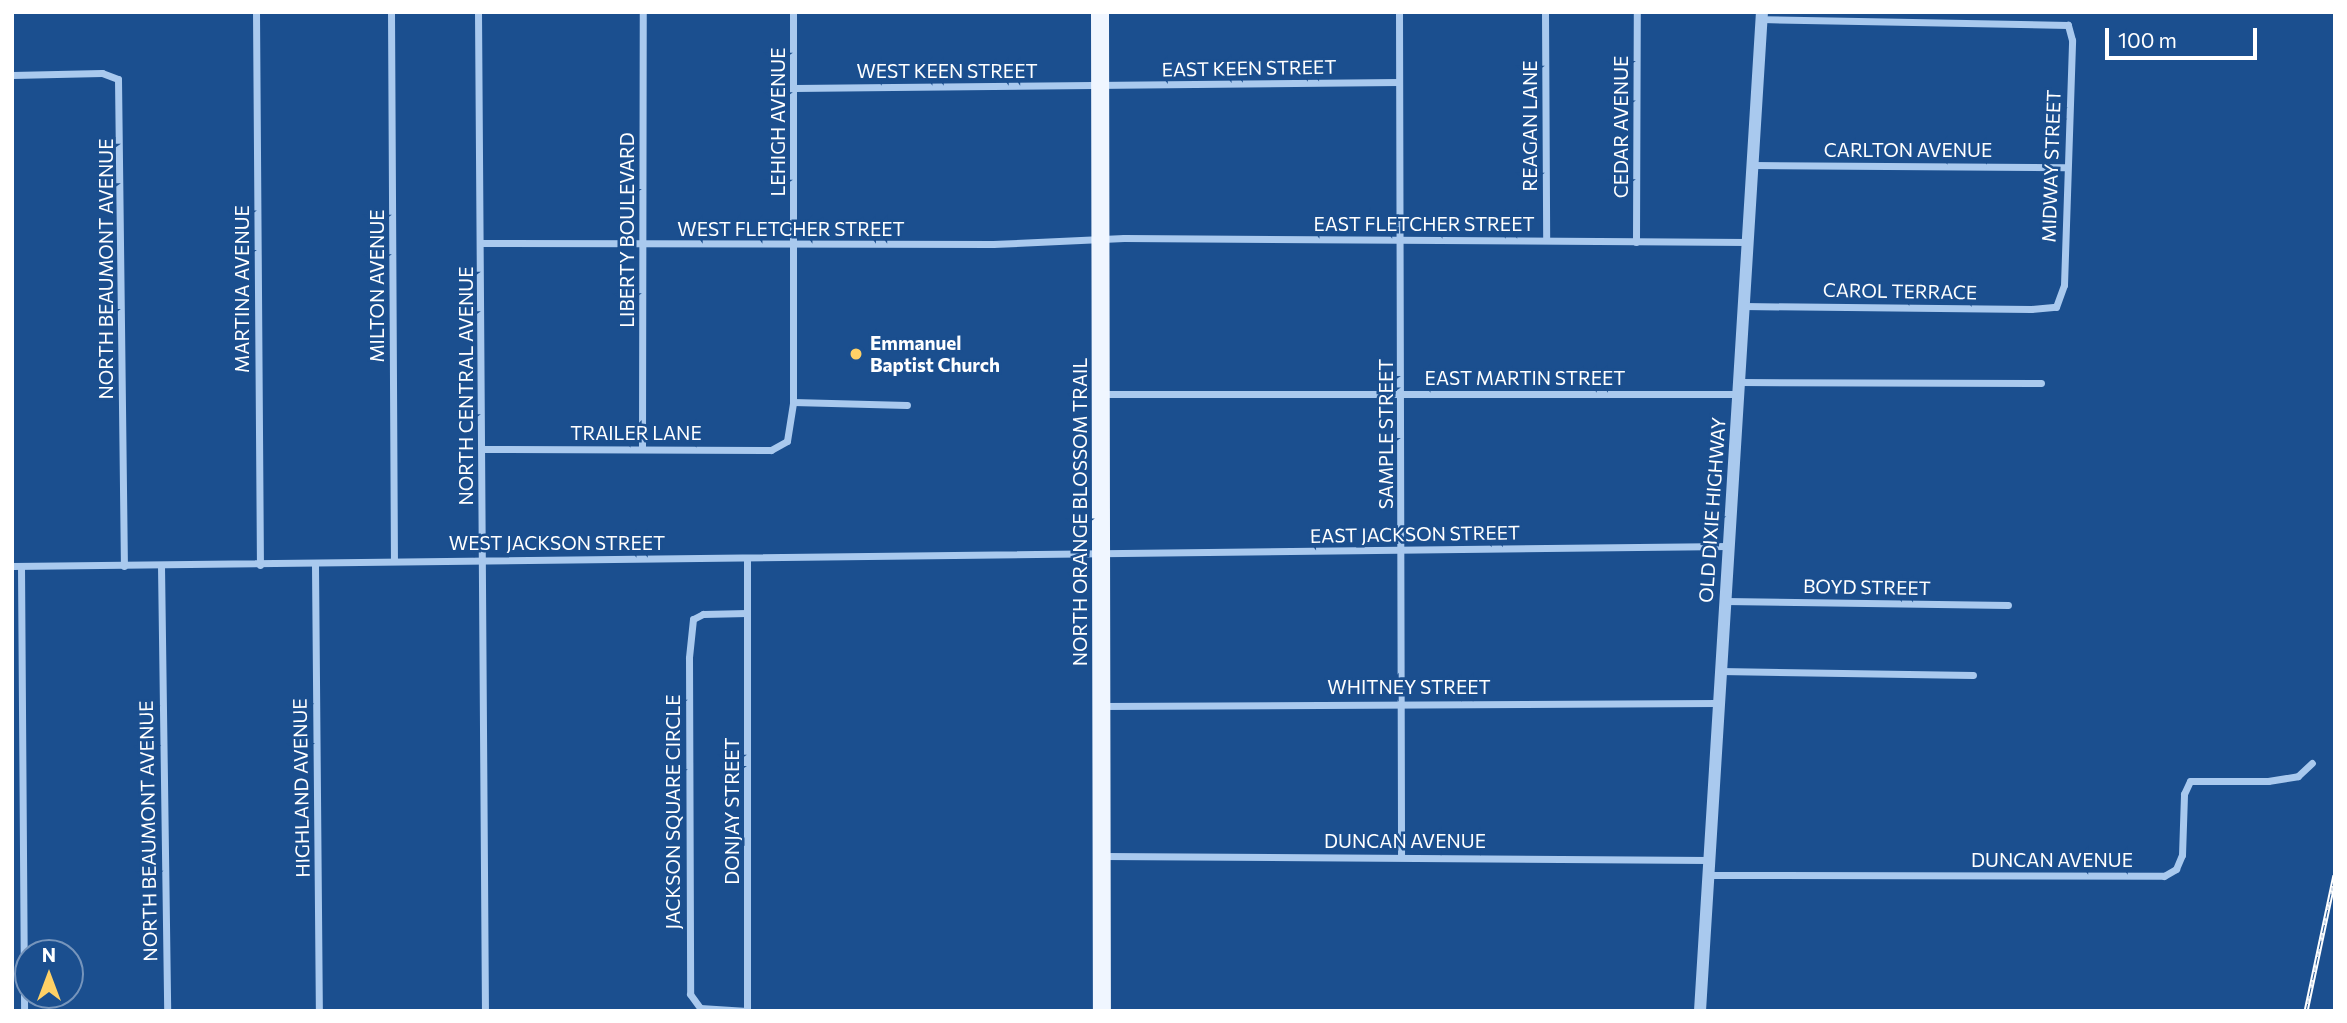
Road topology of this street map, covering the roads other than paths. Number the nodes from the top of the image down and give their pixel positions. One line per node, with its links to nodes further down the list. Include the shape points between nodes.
1 (256, 12): 42 (street, MARTINA AVENUE)
2 (391, 12): 40 (street, MILTON AVENUE)
3 (478, 12): 22 (street, NORTH CENTRAL AVENUE)
4 (643, 12): 24 (street, LIBERTY BOULEVARD)
5 (793, 12): 14 (street, LEHIGH AVENUE)
6 (1100, 12): 13 (main road, NORTH ORANGE BLOSSOM TRAIL)
7 (1399, 12): 12 (street, SAMPLE STREET)
8 (1545, 12): 18 (street, REAGAN LANE)
9 (1637, 12): 20 (street, CEDAR AVENUE)
10 (1762, 16): 15 (street, OLD DIXIE HIGHWAY); 16 (street, MIDWAY STREET, via 2054,21 2068,25 2072,40)
11 (12, 75): 45 (street, NORTH BEAUMONT AVENUE, via 102,74 118,79)
12 (1399, 82): 13 (street, EAST KEEN STREET); 17 (street, SAMPLE STREET)
13 (1100, 86): 14 (street, WEST KEEN STREET); 19 (main road, NORTH ORANGE BLOSSOM TRAIL)
14 (794, 88): 23 (street, LEHIGH AVENUE)
15 (1752, 165): 16 (street, CARLTON AVENUE); 21 (street, OLD DIXIE HIGHWAY)
16 (2065, 167): 26 (street, MIDWAY STREET, via 2064,285)
17 (1401, 240): 18 (street, EAST FLETCHER STREET); 19 (street, EAST FLETCHER STREET); 30 (street, SAMPLE STREET)
18 (1546, 240): 20 (street, EAST FLETCHER STREET)
19 (1101, 241): 23 (street, WEST FLETCHER STREET); 29 (main road, NORTH ORANGE BLOSSOM TRAIL)
20 (1636, 242): 21 (street, EAST FLETCHER STREET)
21 (1747, 242): 25 (street, OLD DIXIE HIGHWAY)
22 (481, 243): 24 (street, WEST FLETCHER STREET); 35 (street, NORTH CENTRAL AVENUE)
23 (794, 244): 24 (street, WEST FLETCHER STREET); 31 (street, LEHIGH AVENUE)
24 (643, 245): 34 (street, LIBERTY BOULEVARD)
25 (1743, 306): 26 (street, CAROL TERRACE); 28 (street, OLD DIXIE HIGHWAY)
26 (2056, 307)
27 (2040, 383): 28 (street, EAST MARTIN STREET)
28 (1739, 388): 30 (street, EAST MARTIN STREET); 36 (street, OLD DIXIE HIGHWAY)
29 (1101, 394): 30 (street, EAST MARTIN STREET); 38 (main road, NORTH ORANGE BLOSSOM TRAIL)
30 (1403, 394): 37 (street, SAMPLE STREET)
31 (793, 402): 32 (street); 33 (street, LEHIGH AVENUE)
32 (907, 405)
33 (787, 441): 34 (street, TRAILER LANE, via 771,450)
34 (642, 448): 35 (street, TRAILER LANE)
35 (482, 449): 39 (street, NORTH CENTRAL AVENUE)
36 (1729, 546): 37 (street, EAST JACKSON STREET); 48 (street, OLD DIXIE HIGHWAY)
37 (1402, 551): 38 (street, EAST JACKSON STREET); 53 (street, SAMPLE STREET)
38 (1101, 553): 41 (street, WEST JACKSON STREET); 55 (main road, NORTH ORANGE BLOSSOM TRAIL)
39 (482, 558): 40 (street, WEST JACKSON STREET); 41 (street, WEST JACKSON STREET); 65 (street, NORTH CENTRAL AVENUE)
40 (394, 559): 47 (street, WEST JACKSON STREET)
41 (747, 559): 50 (street, DONJAY STREET)
42 (260, 565): 46 (street, WEST JACKSON STREET); 47 (street, WEST JACKSON STREET)
43 (12, 566): 44 (street, WEST JACKSON STREET)
44 (21, 566): 45 (street, WEST JACKSON STREET); 62 (street)
45 (124, 566): 46 (street, WEST JACKSON STREET)
46 (161, 566): 63 (street, NORTH BEAUMONT AVENUE)
47 (315, 566): 64 (street, HIGHLAND AVENUE)
48 (1725, 601): 49 (street, BOYD STREET); 51 (street, OLD DIXIE HIGHWAY)
49 (2008, 605)
50 (747, 613): 61 (street, DONJAY STREET); 61 (street, JACKSON SQUARE CIRCLE, via 703,614 690,624 689,726 690,994 701,1008)
51 (1720, 671): 52 (street); 54 (street, OLD DIXIE HIGHWAY)
52 (1973, 675)
53 (1404, 702): 54 (street, WHITNEY STREET); 55 (street, WHITNEY STREET); 58 (street, SAMPLE STREET)
54 (1717, 703): 59 (street, OLD DIXIE HIGHWAY)
55 (1102, 706): 57 (main road, NORTH ORANGE BLOSSOM TRAIL)
56 (2312, 763): 60 (street, DUNCAN AVENUE, via 2298,776 2267,781 2190,781 2184,794 2182,855 2176,869 2164,876)
57 (1102, 856): 58 (street, DUNCAN AVENUE); 66 (main road, NORTH ORANGE BLOSSOM TRAIL)
58 (1401, 856): 59 (street, DUNCAN AVENUE)
59 (1709, 860): 60 (street, OLD DIXIE HIGHWAY)
60 (1708, 875): 67 (street, OLD DIXIE HIGHWAY)
61 (747, 1009)
62 (24, 1011)
63 (167, 1011)
64 (319, 1011)
65 (485, 1011)
66 (1102, 1011)
67 (1700, 1011)

